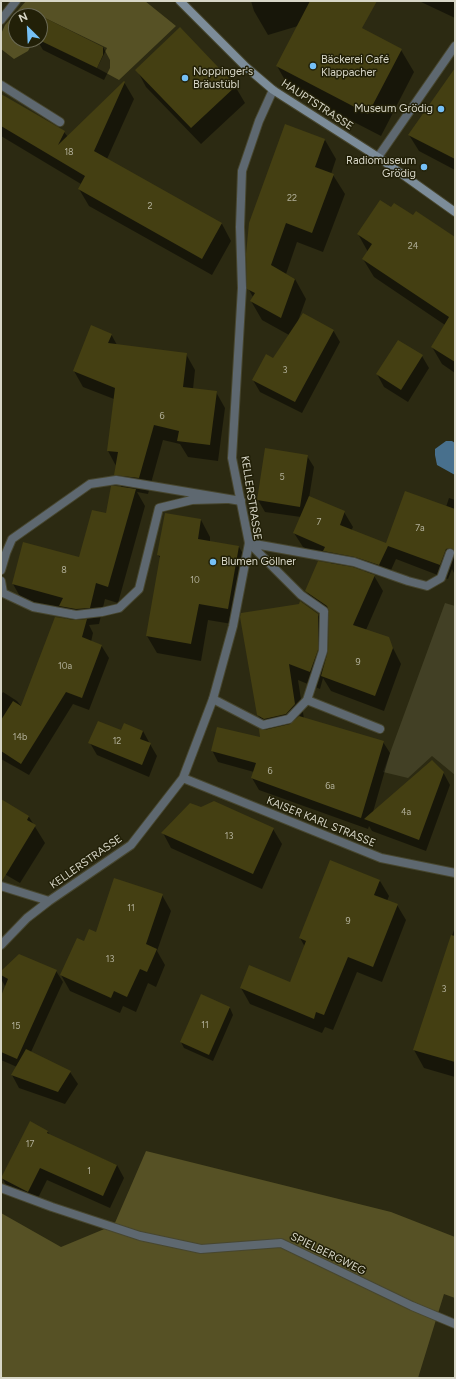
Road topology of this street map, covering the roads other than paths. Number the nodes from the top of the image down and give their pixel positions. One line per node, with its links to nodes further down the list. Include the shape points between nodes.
1 (16, 1): 3 (street)
2 (182, 2): 6 (main road, HAUPTSTRASSE)
3 (1, 20)
4 (455, 46): 8 (street)
5 (1, 85): 7 (street)
6 (273, 90): 8 (main road, HAUPTSTRASSE); 11 (street, KELLERSTRASSE, via 242,171 242,288 232,458)
7 (60, 122)
8 (378, 157): 9 (main road, HAUPTSTRASSE)
9 (455, 212)
10 (226, 499): 11 (street); 14 (street, via 116,480 90,484 12,539); 15 (street, via 192,500 159,508 139,588 119,608 76,614 33,607 3,593)
11 (241, 501): 12 (street, KELLERSTRASSE)
12 (249, 543): 13 (street, via 354,562 427,586 441,578); 16 (street, KELLERSTRASSE, via 233,626); 17 (street, via 301,595 324,611 323,652)
13 (450, 553)
14 (1, 570)
15 (1, 581)
16 (213, 699): 17 (street, via 263,724 289,719); 19 (street, KELLERSTRASSE)
17 (307, 700): 18 (street)
18 (380, 729)
19 (183, 778): 20 (street, KAISER KARL STRASSE, via 381,858); 22 (street, KELLERSTRASSE, via 131,845)
20 (455, 873)
21 (1, 886): 22 (street)
22 (49, 901): 23 (street, KELLERSTRASSE)
23 (1, 945)
24 (1, 1188): 25 (street, SPIELBERGWEG, via 52,1208 140,1236 201,1249 281,1243)
25 (455, 1324)

